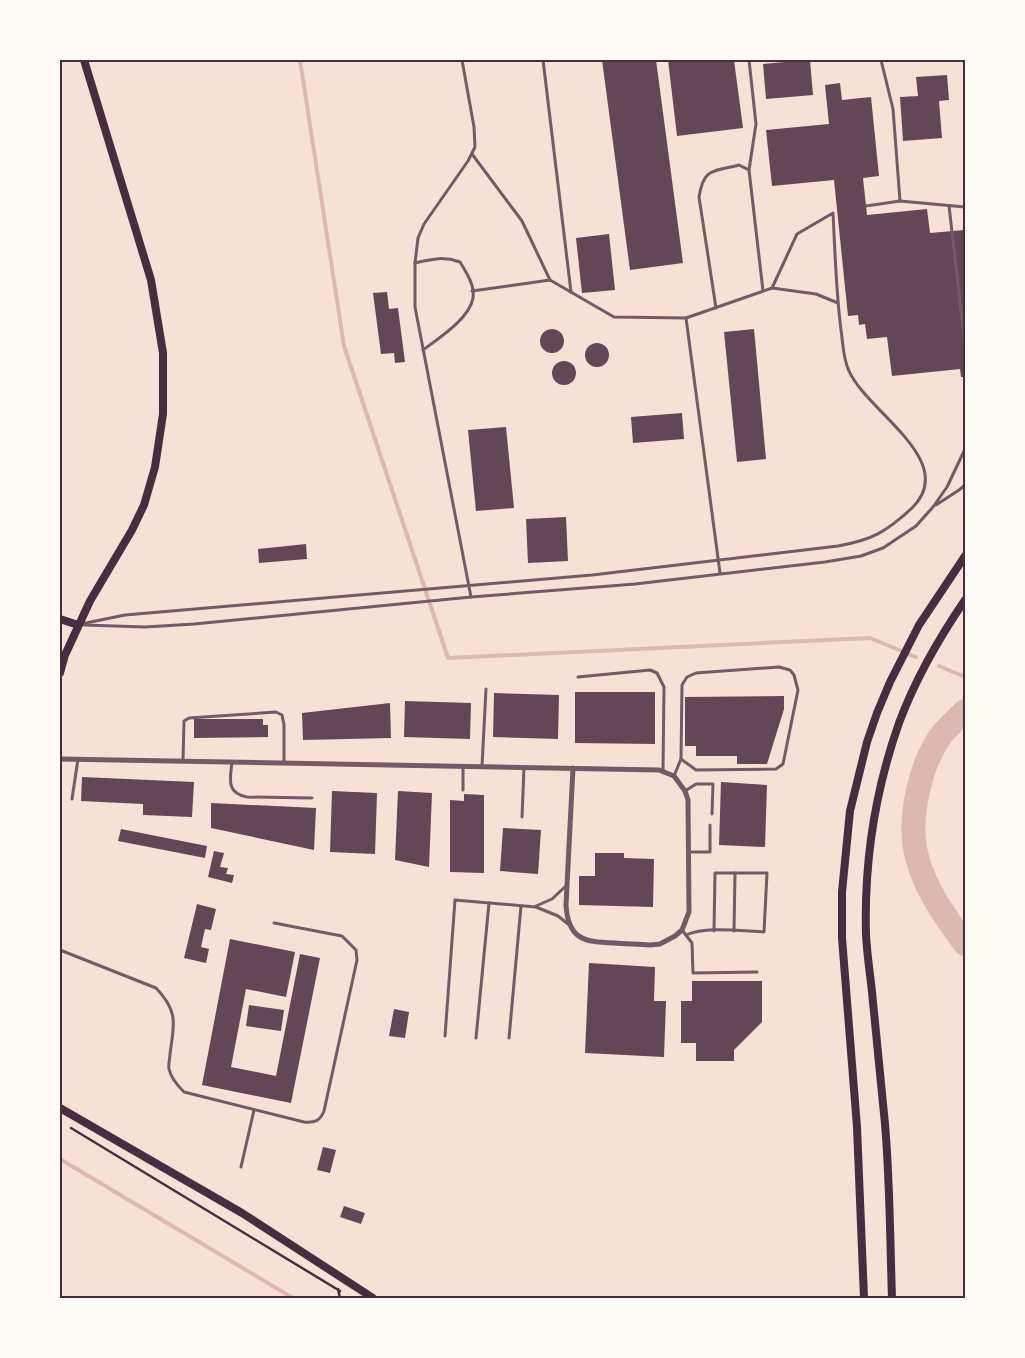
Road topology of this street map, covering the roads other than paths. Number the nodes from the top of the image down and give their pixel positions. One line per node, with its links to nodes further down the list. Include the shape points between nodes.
1 (84, 60): 33 (main road, via 151,280 163,353 163,414 155,467 144,505)
2 (462, 60): 6 (lane, via 474,127)
3 (543, 60): 17 (lane)
4 (749, 60): 7 (lane, via 756,124)
5 (881, 60): 8 (lane, via 892,109)
6 (472, 154): 12 (lane, via 424,224 418,238); 13 (lane, via 522,221)
7 (750, 170): 16 (lane); 19 (lane, via 739,165 708,173 702,182 699,197)
8 (900, 201): 9 (lane); 10 (lane)
9 (866, 206)
10 (949, 206): 11 (lane); 21 (lane)
11 (965, 207)
12 (415, 263): 15 (lane, via 435,258 460,262); 22 (lane, via 415,307)
13 (550, 280): 15 (lane); 17 (lane)
14 (772, 288): 16 (lane); 18 (lane, via 816,294); 18 (lane, via 797,234 833,213)
15 (472, 291): 22 (lane, via 469,311)
16 (763, 291): 19 (lane)
17 (571, 292): 20 (lane, via 614,317)
18 (838, 303): 27 (lane, via 848,370 857,385 917,452 926,474 923,496 887,530 858,542)
19 (716, 308): 20 (lane)
20 (686, 318): 27 (lane)
21 (965, 344)
22 (423, 350): 29 (lane)
23 (965, 449): 25 (lane, via 947,487)
24 (965, 485): 25 (lane)
25 (933, 507): 28 (lane, via 916,526 883,548 861,556)
26 (965, 556): 76 (main road, via 919,625 890,682 867,742 850,811 842,892 842,938 857,1127)
27 (718, 560): 28 (lane); 29 (lane)
28 (720, 573): 30 (lane, via 635,584)
29 (469, 585): 30 (lane); 33 (lane, via 125,615)
30 (471, 597): 33 (lane, via 194,624 145,627)
31 (965, 600): 77 (main road, via 940,638 899,722 881,782 869,852 866,937 885,1126)
32 (60, 619): 33 (main road)
33 (78, 625): 34 (main road)
34 (60, 673)
35 (578, 677): 47 (lane, via 650,670 657,673 664,687)
36 (486, 688): 44 (lane)
37 (60, 759): 38 (street)
38 (78, 759): 40 (street); 52 (lane)
39 (681, 759): 39 (lane, via 696,770 776,769 783,764 798,690 794,675 790,670 779,667 696,673 687,677 682,684); 48 (lane)
40 (183, 761): 41 (street); 42 (lane, via 184,721 189,718 276,712 282,715 284,725)
41 (232, 762): 42 (street); 51 (lane, via 230,782 240,796)
42 (284, 763): 43 (street)
43 (463, 766): 44 (street); 49 (lane)
44 (482, 766): 45 (street)
45 (524, 767): 46 (street); 54 (lane)
46 (573, 768): 47 (street); 58 (street)
47 (663, 771): 48 (street)
48 (674, 776): 50 (street)
49 (464, 790)
50 (685, 791): 53 (lane, via 696,784 713,784); 56 (street, via 689,810)
51 (312, 798)
52 (72, 800)
53 (712, 814)
54 (522, 817)
55 (710, 825): 56 (lane, via 710,852)
56 (689, 852): 66 (street, via 689,912)
57 (735, 873): 64 (lane, via 715,873); 65 (lane); 65 (lane, via 768,873 764,932)
58 (567, 885): 61 (lane, via 552,899); 63 (street, via 566,916)
59 (489, 903): 60 (lane); 69 (lane, via 455,900); 70 (lane)
60 (521, 906): 61 (lane); 71 (lane)
61 (536, 907): 63 (lane)
62 (274, 923): 73 (lane, via 342,936 356,950 357,960 321,1118 304,1122)
63 (570, 925): 66 (street, via 575,933 591,942 660,944)
64 (714, 931): 65 (lane); 66 (lane)
65 (734, 931)
66 (684, 933): 68 (lane, via 692,943 693,973)
67 (60, 950): 73 (lane, via 156,988 166,998 172,1012 174,1023 169,1068 175,1083 184,1092)
68 (756, 972)
69 (445, 1036)
70 (476, 1038)
71 (509, 1038)
72 (60, 1108): 75 (main road, via 227,1204)
73 (254, 1110): 74 (lane)
74 (240, 1167)
75 (373, 1298)
76 (864, 1298)
77 (892, 1298)

